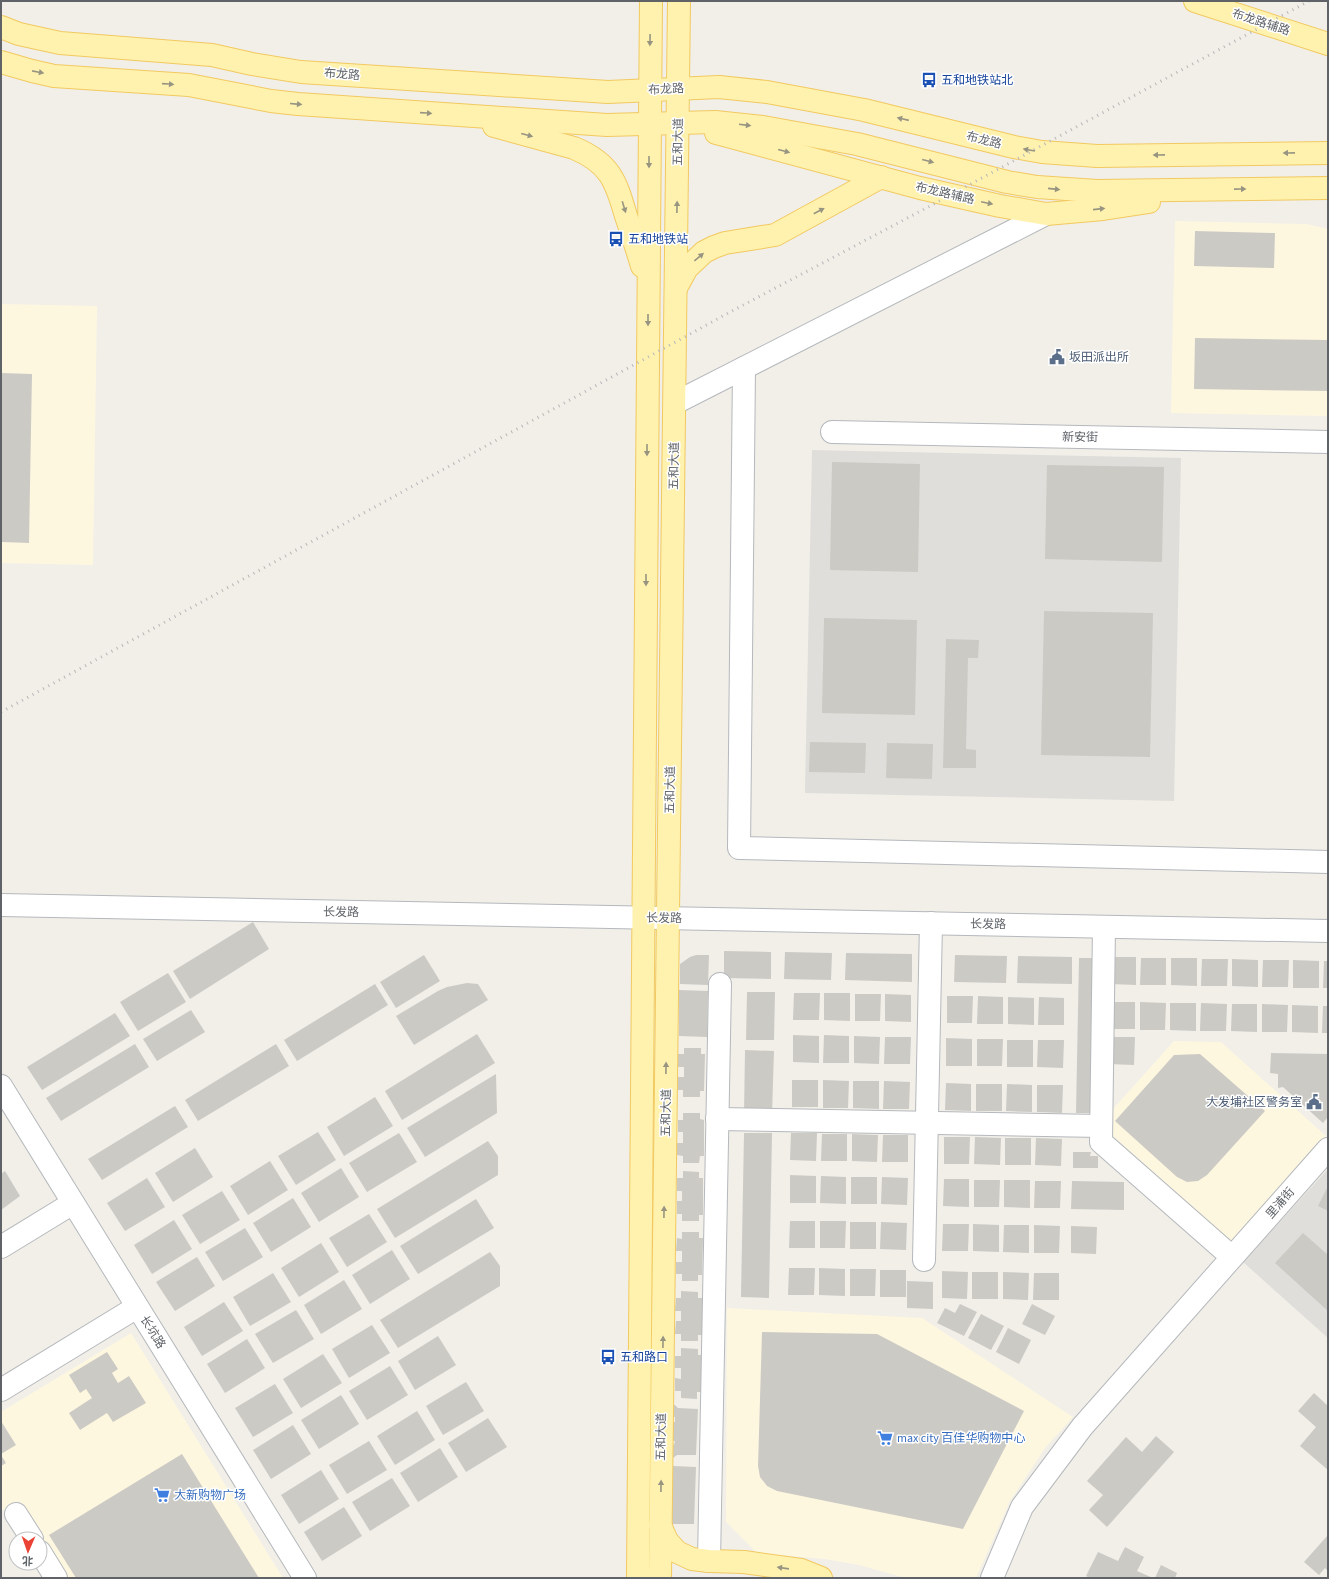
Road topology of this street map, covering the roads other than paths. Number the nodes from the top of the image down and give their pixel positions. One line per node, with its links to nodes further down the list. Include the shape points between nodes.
1 (651, 1): 8 (main road, 五和大道, one-way to 8)
2 (680, 1): 7 (main road, 五和大道)
3 (1195, 1): 5 (main road, 布龙路辅路)
4 (1, 27): 8 (main road, 布龙路, via 60,43 205,54 301,72 608,92)
5 (1328, 44)
6 (1, 62): 9 (main road, one-way to 9, via 54,76 189,86 272,101)
7 (679, 88): 8 (main road, 布龙路); 11 (main road, 五和大道); 12 (main road, 布龙路, one-way to 7, via 1070,155 1007,146 912,121 816,100 719,87)
8 (650, 90): 10 (main road, 五和大道)
9 (449, 114): 10 (main road, via 607,124); 17 (main road, one-way to 17, via 574,148 596,159 605,167 618,189)
10 (649, 123): 11 (main road); 17 (main road, 五和大道, one-way to 17)
11 (678, 123): 13 (main road, 布龙路辅路, one-way to 13); 15 (main road, one-way to 15, via 715,122 810,134 1037,187 1096,191); 18 (main road, 五和大道, one-way to 11)
12 (1328, 153)
13 (881, 177): 16 (main road, 布龙路辅路, one-way to 16, via 960,198); 18 (main road, one-way to 13, via 687,268 704,252 725,243 775,235)
14 (1328, 188): 15 (main road, one-way to 14)
15 (1216, 189): 16 (main road, 布龙路辅路, one-way to 15, via 1146,203)
16 (1046, 214): 19 (street)
17 (648, 286): 25 (main road, 五和大道, one-way to 25)
18 (676, 288): 20 (main road, 五和大道)
19 (744, 368): 20 (street); 23 (street, via 739,848)
20 (675, 404): 26 (main road, 五和大道)
21 (832, 432): 22 (street, 新安街)
22 (1328, 442)
23 (1328, 862)
24 (1, 905): 25 (street, 长发路)
25 (643, 918): 26 (street, 长发路); 49 (main road, 五和大道)
26 (668, 918): 27 (street, 长发路); 43 (main road, 五和大道, one-way to 26)
27 (931, 923): 28 (street, 长发路); 33 (street)
28 (1104, 927): 29 (street, 长发路); 34 (street)
29 (1328, 931)
30 (720, 984): 32 (street)
31 (1, 1086): 36 (street, 长坑路)
32 (718, 1119): 33 (street); 45 (street)
33 (927, 1123): 34 (street); 39 (street)
34 (1101, 1126): 38 (street, via 1101,1142)
35 (1328, 1149): 38 (street, 里浦街)
36 (73, 1203): 37 (street); 40 (street, 长坑路)
37 (1, 1247)
38 (1232, 1257): 52 (street, 里浦街, via 1082,1427 1022,1507)
39 (924, 1260)
40 (137, 1307): 41 (street); 48 (street, 长坑路)
41 (1, 1390)
42 (16, 1514): 44 (street)
43 (660, 1525): 45 (main road, via 667,1541 677,1552 692,1559); 50 (main road, 五和大道)
44 (27, 1531)
45 (709, 1561): 51 (main road, one-way to 45, via 801,1570 744,1562)
46 (48, 1565): 47 (street)
47 (56, 1578)
48 (305, 1578)
49 (638, 1578)
50 (660, 1578)
51 (821, 1578)
52 (992, 1578)

